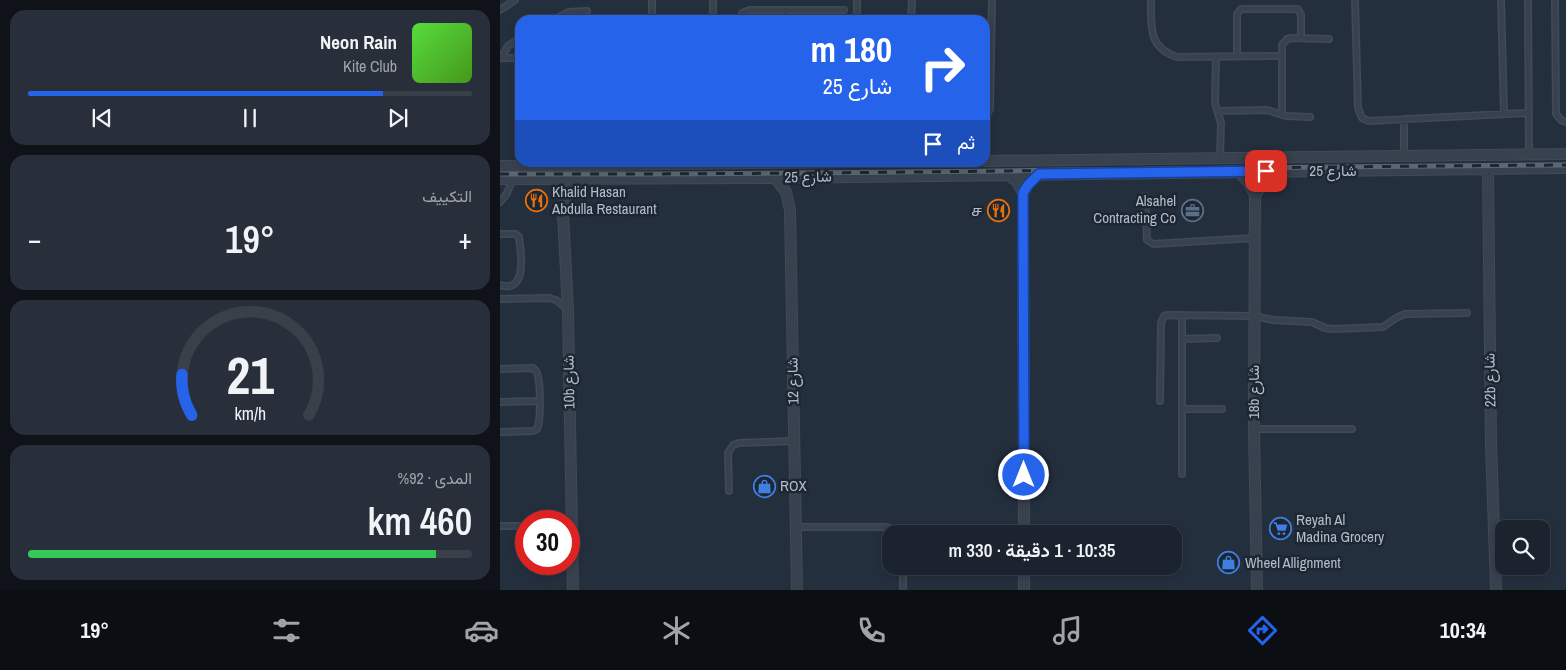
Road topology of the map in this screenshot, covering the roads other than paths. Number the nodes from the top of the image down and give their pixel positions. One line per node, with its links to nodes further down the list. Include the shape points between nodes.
1 (515, 0): 12 (lane)
2 (652, 0): 17 (lane)
3 (713, 0): 18 (lane)
4 (857, 0): 21 (lane)
5 (912, 0): 22 (lane)
6 (992, 0): 31 (lane)
7 (1151, 0): 27 (lane, via 1152,33 1164,51 1177,57)
8 (1355, 0): 37 (lane, via 1358,112 1369,121)
9 (1501, 0): 34 (lane)
10 (1528, 0): 33 (lane)
11 (1555, 0): 38 (lane, via 1556,114)
12 (500, 10)
13 (786, 10): 14 (lane); 19 (lane, via 746,11); 20 (lane)
14 (844, 10)
15 (587, 11): 16 (lane)
16 (563, 15)
17 (652, 15)
18 (713, 15)
19 (742, 15)
20 (786, 15)
21 (857, 15)
22 (911, 15)
23 (1301, 38): 24 (lane); 26 (lane, via 1284,41); 28 (lane, via 1298,9 1241,9 1237,14)
24 (1329, 39)
25 (515, 41): 29 (lane)
26 (1281, 56): 28 (lane); 35 (lane)
27 (1216, 57): 28 (lane); 32 (lane, via 1215,103)
28 (1237, 57)
29 (500, 58): 30 (lane)
30 (515, 58)
31 (990, 110)
32 (1218, 110): 35 (lane, via 1267,110); 42 (lane)
33 (1528, 113): 34 (lane); 40 (lane)
34 (1504, 114): 37 (lane)
35 (1282, 115): 36 (lane)
36 (1310, 117)
37 (1404, 119): 41 (lane)
38 (1566, 122)
39 (1566, 154): 40 (street, شارع 25)
40 (1529, 155): 41 (street, شارع 25)
41 (1404, 156): 42 (street, شارع 25)
42 (1220, 159): 43 (street, شارع 25)
43 (990, 161)
44 (500, 166): 45 (street, شارع 25)
45 (515, 166)
46 (1566, 168): 47 (street, شارع 25)
47 (1488, 170): 48 (street, شارع 25); 94 (street, 22b شارع)
48 (1279, 171): 49 (street, شارع 25); 57 (street)
49 (1239, 172): 50 (street, شارع 25); 57 (street)
50 (1039, 174): 51 (street, شارع 25); 56 (street)
51 (1009, 175): 53 (street, شارع 25); 56 (street)
52 (577, 178): 53 (street, شارع 25); 55 (street, شارع 25); 64 (street, 10b شارع, via 566,194 563,213)
53 (775, 178): 79 (street, شارع 12, via 786,192 790,210)
54 (500, 179): 55 (street, شارع 25)
55 (513, 179): 59 (lane)
56 (1023, 193): 82 (street)
57 (1255, 195): 61 (street, 18b شارع)
58 (1145, 196): 61 (lane, via 1149,243)
59 (500, 202)
60 (500, 234): 62 (lane, via 519,237 521,274 515,284)
61 (1254, 238): 67 (street, 18b شارع)
62 (500, 285)
63 (500, 299): 64 (lane, via 549,298)
64 (568, 310): 89 (street, 10b شارع)
65 (1467, 313): 67 (lane, via 1405,314 1383,327 1332,329 1312,322)
66 (1182, 315): 67 (lane); 69 (lane); 72 (lane, via 1168,315 1161,319)
67 (1254, 316): 76 (street, 18b شارع)
68 (1217, 338): 69 (lane)
69 (1182, 339): 75 (lane)
70 (500, 369): 71 (lane, via 533,368 539,374)
71 (539, 401): 73 (lane); 78 (lane, via 537,429)
72 (1160, 401)
73 (500, 402)
74 (1222, 409): 75 (lane)
75 (1182, 410): 80 (lane)
76 (1254, 429): 77 (lane); 93 (street, 18b شارع)
77 (1352, 429)
78 (500, 432)
79 (794, 441): 81 (lane, via 733,445 728,453); 85 (street, شارع 12)
80 (1182, 474)
81 (729, 491)
82 (1024, 525)
83 (500, 526): 84 (lane)
84 (515, 526)
85 (796, 527): 86 (lane); 90 (street, شارع 12)
86 (882, 527)
87 (902, 575): 91 (lane)
88 (1024, 575): 92 (street)
89 (573, 590)
90 (797, 590)
91 (903, 590)
92 (1024, 590)
93 (1257, 590)
94 (1496, 590)

